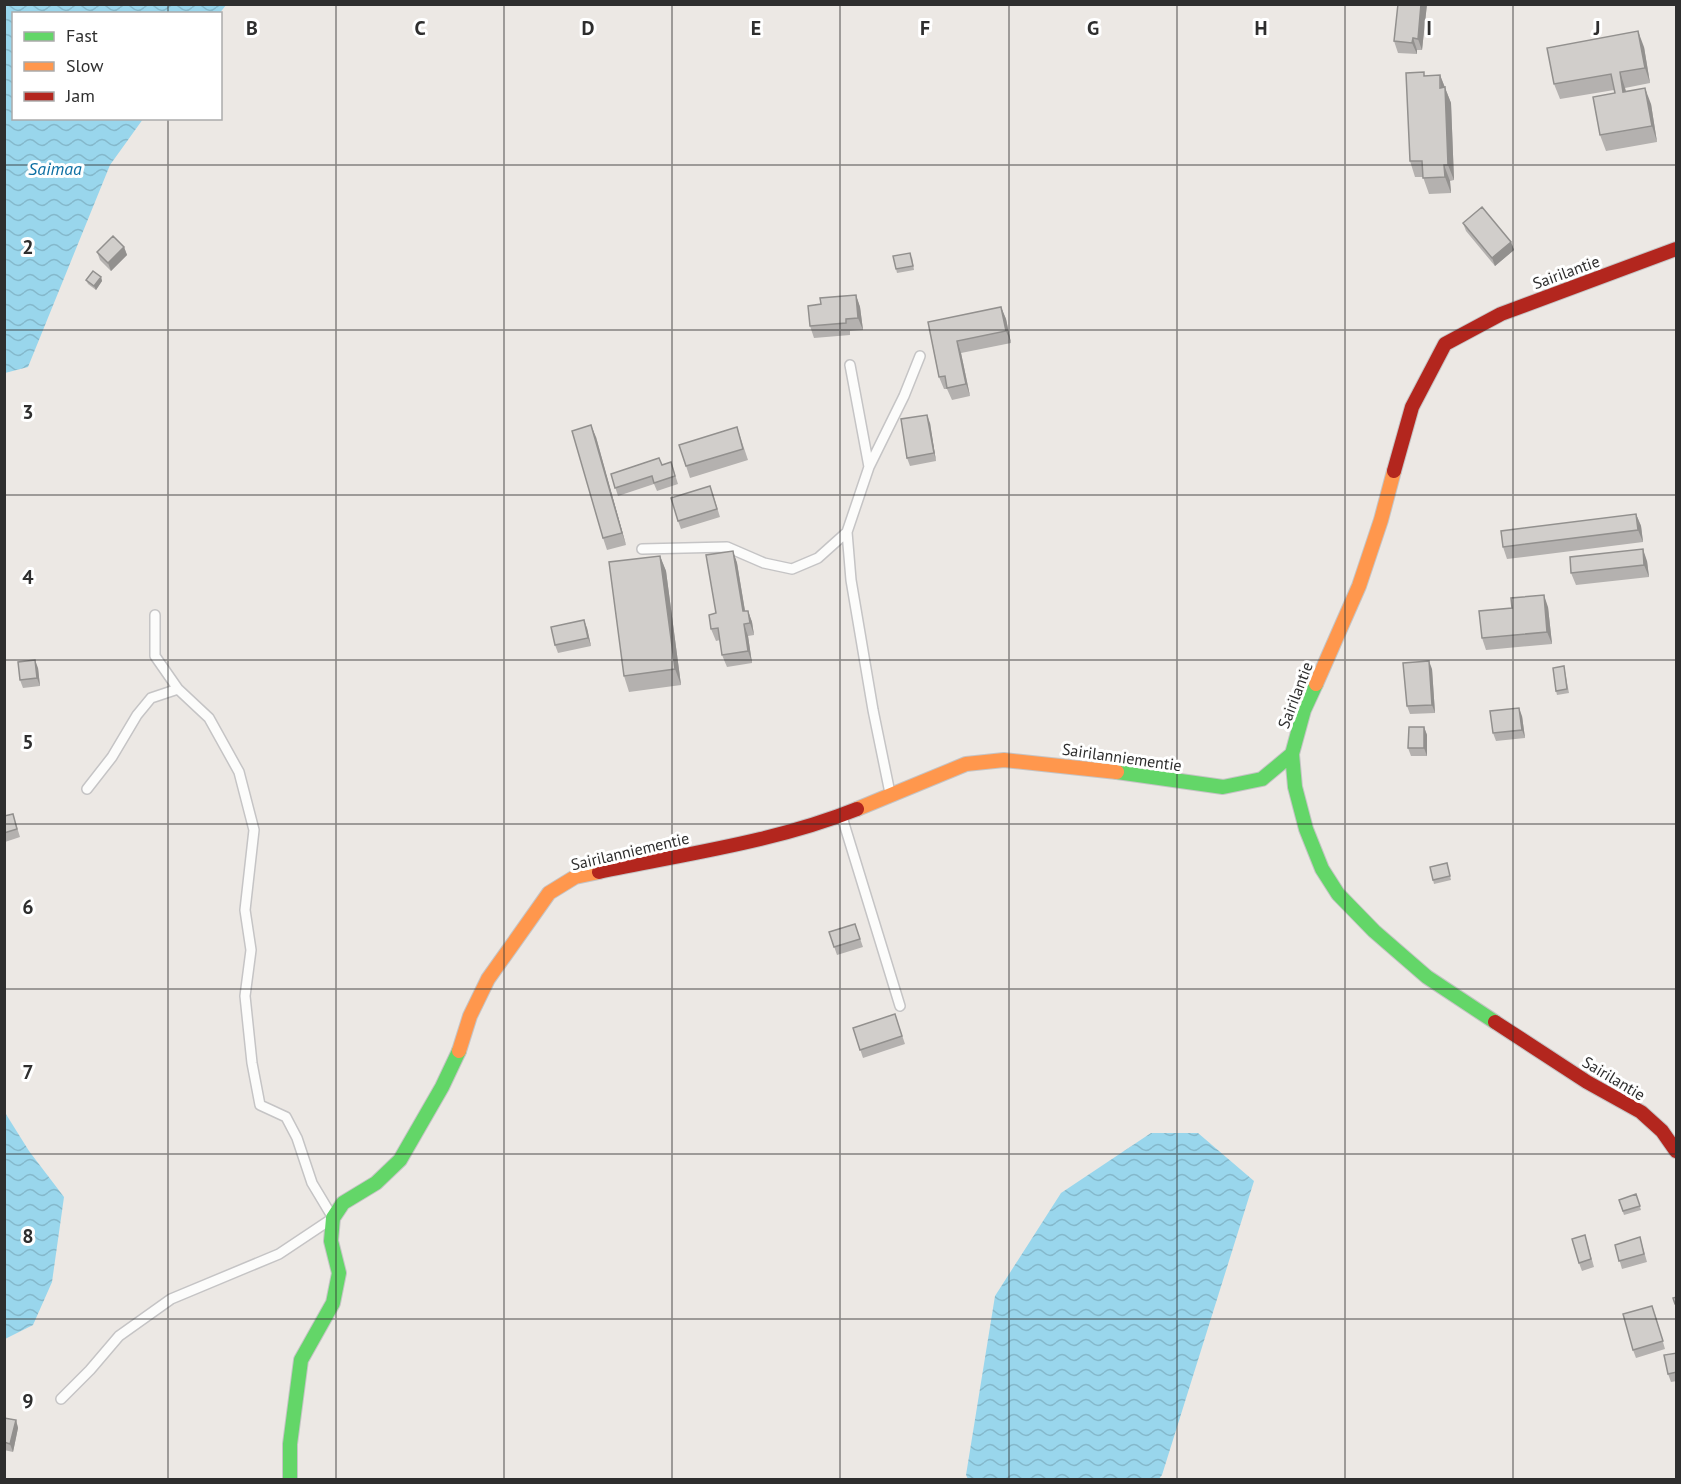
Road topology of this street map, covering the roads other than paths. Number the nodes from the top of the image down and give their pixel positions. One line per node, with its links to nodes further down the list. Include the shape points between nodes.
1 (1677, 249): 9 (street, Sairilantie, via 1501,314 1445,344 1412,407 1359,586 1304,710)
2 (920, 356): 4 (lane)
3 (850, 365): 4 (lane)
4 (868, 467): 5 (lane)
5 (848, 532): 6 (lane, via 819,558 792,569 764,563 727,547); 11 (lane, via 853,592)
6 (642, 549)
7 (155, 615): 8 (lane, via 155,656)
8 (178, 689): 10 (lane, via 151,698); 15 (lane, via 209,718 239,772 254,830 245,910 251,950 245,996 260,1105 286,1118 312,1183)
9 (1292, 754): 11 (street, Sairilanniementie, via 1262,779 1223,787 1004,760 966,764); 14 (street, Sairilantie, via 1295,787 1306,829 1322,869 1338,894 1427,977 1587,1082 1641,1112)
10 (87, 789)
11 (890, 794): 12 (street, Sairilanniementie)
12 (841, 815): 13 (lane); 15 (street, Sairilanniementie, via 761,838 575,877 549,893 488,979 451,1068 400,1160 376,1183 343,1203)
13 (900, 1006)
14 (1677, 1151)
15 (333, 1218): 16 (lane, via 279,1254 171,1299 119,1336); 17 (street, via 331,1241 339,1273 333,1303 301,1360)
16 (61, 1399)
17 (289, 1479)

